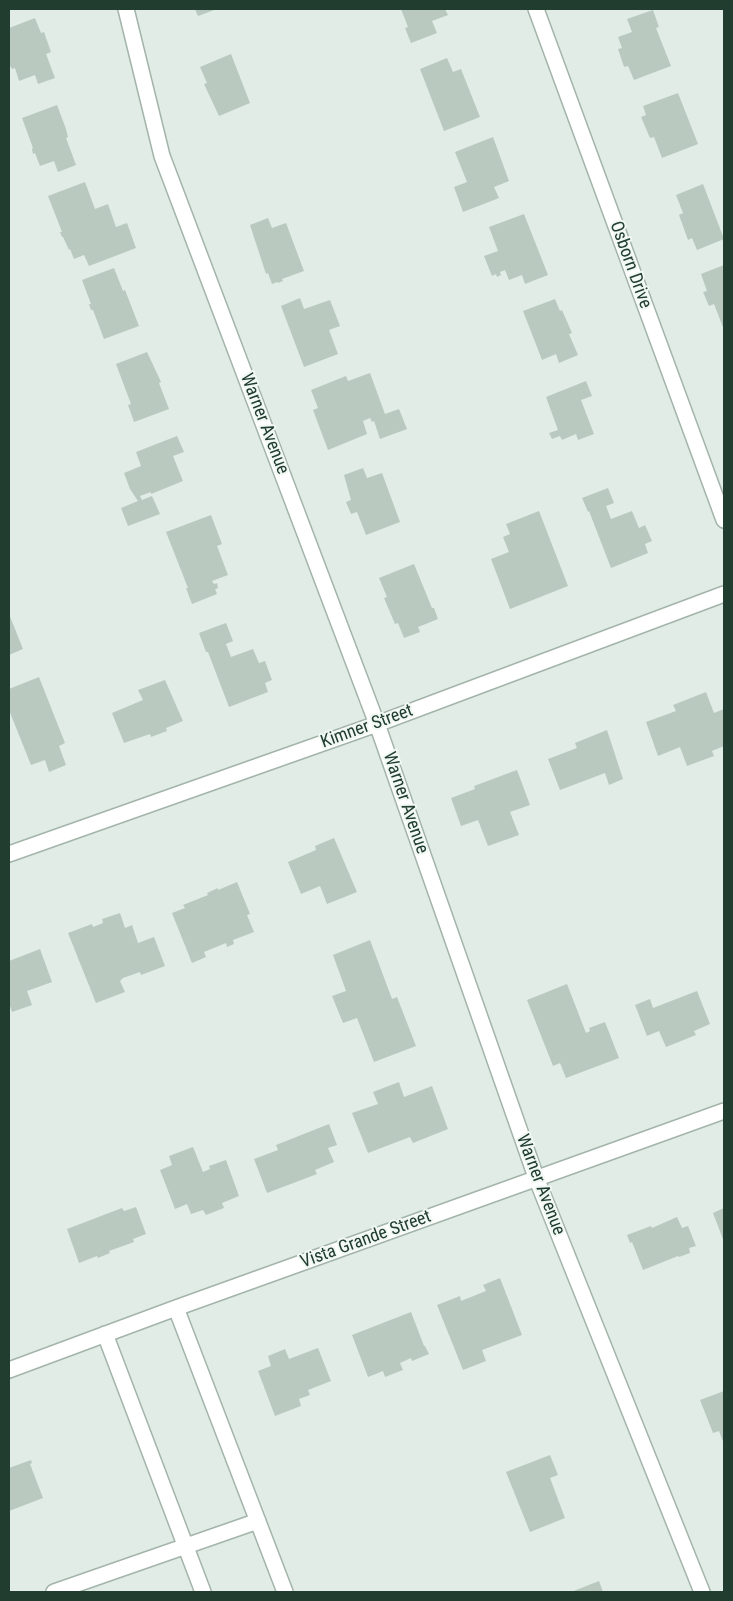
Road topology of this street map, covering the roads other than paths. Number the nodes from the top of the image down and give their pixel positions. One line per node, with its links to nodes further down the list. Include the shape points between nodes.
1 (126, 9): 5 (street, Warner Avenue, via 162,156)
2 (536, 9): 3 (street, Osborn Drive)
3 (724, 520)
4 (724, 594): 5 (street, Kimner Street)
5 (377, 724): 6 (street, Kimner Street); 8 (street, Warner Avenue)
6 (9, 854)
7 (724, 1111): 8 (street, Vista Grande Street)
8 (536, 1180): 9 (street, Vista Grande Street); 17 (street, Warner Avenue)
9 (176, 1308): 10 (street, Vista Grande Street); 12 (street)
10 (104, 1334): 11 (street, Vista Grande Street); 13 (street)
11 (9, 1370)
12 (258, 1521): 13 (street); 16 (street)
13 (185, 1546): 14 (street); 15 (street)
14 (54, 1592)
15 (203, 1592)
16 (285, 1592)
17 (702, 1592)

